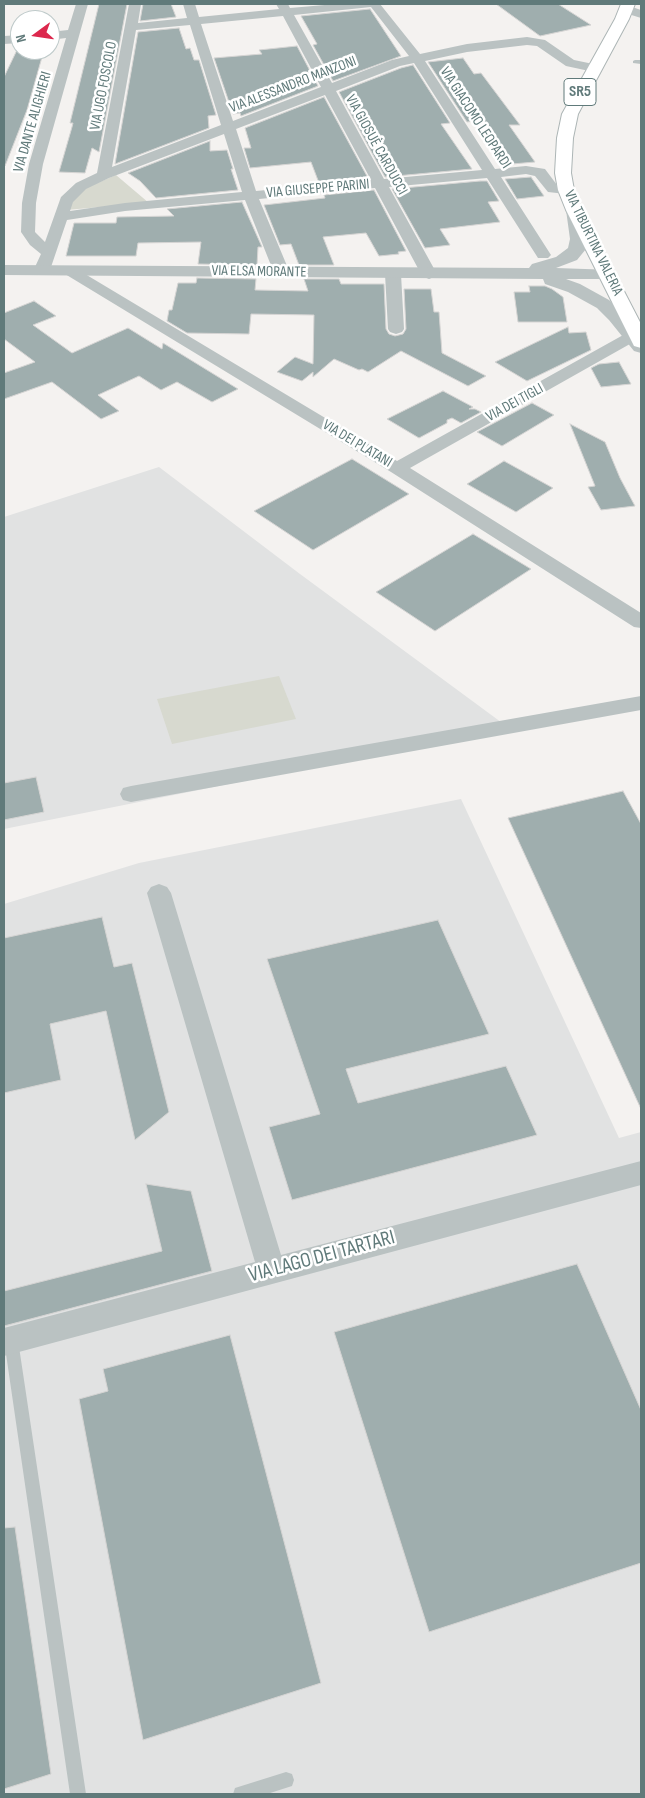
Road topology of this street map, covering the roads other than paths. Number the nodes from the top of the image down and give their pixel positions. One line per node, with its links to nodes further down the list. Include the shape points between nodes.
1 (82, 4): 11 (street, VIA DANTE ALIGHIERI)
2 (135, 4): 10 (street, VIA UGO FOSCOLO)
3 (189, 4): 9 (street)
4 (370, 4): 7 (street)
5 (374, 4): 13 (street, VIA GIACOMO LEOPARDI)
6 (627, 7): 8 (street); 14 (main road, VIA TIBURTINA VALERIA / SR5)
7 (284, 8): 9 (street); 15 (street, VIA GIOSUÈ CARDUCCI)
8 (641, 14)
9 (195, 21): 10 (street); 16 (street)
10 (132, 27): 18 (street, VIA UGO FOSCOLO)
11 (75, 33): 12 (street); 24 (street, VIA DANTE ALIGHIERI, via 36,164 29,202 28,232)
12 (60, 35)
13 (416, 57): 14 (street, VIA ALESSANDRO MANZONI, via 531,41 570,63); 15 (street, VIA ALESSANDRO MANZONI); 17 (street, VIA GIACOMO LEOPARDI)
14 (594, 68): 20 (main road, VIA TIBURTINA VALERIA / SR5, via 567,126 562,162)
15 (327, 90): 16 (street, VIA ALESSANDRO MANZONI); 19 (street, VIA GIOSUÈ CARDUCCI)
16 (228, 128): 18 (street, VIA ALESSANDRO MANZONI); 21 (street)
17 (492, 174): 19 (street, VIA GIUSEPPE PARINI); 20 (street, VIA GIUSEPPE PARINI, via 534,170 542,174 552,189); 25 (street, VIA GIACOMO LEOPARDI)
18 (104, 175): 23 (street, VIA ALESSANDRO MANZONI, via 73,191 66,200)
19 (379, 184): 21 (street, VIA GIUSEPPE PARINI); 31 (street, VIA GIOSUÈ CARDUCCI)
20 (566, 190): 22 (main road, VIA TIBURTINA VALERIA / SR5)
21 (250, 196): 23 (street, VIA GIUSEPPE PARINI, via 117,208); 29 (street)
22 (574, 210): 32 (street, VIA ELSA MORANTE, via 579,239 577,249 554,264); 33 (main road, VIA TIBURTINA VALERIA / SR5)
23 (61, 217): 24 (street, VIA ALESSANDRO MANZONI)
24 (49, 253): 27 (street)
25 (543, 255)
26 (4, 270): 27 (street, VIA ELSA MORANTE)
27 (41, 271): 28 (street, VIA ELSA MORANTE)
28 (70, 271): 29 (street, VIA ELSA MORANTE); 36 (street, VIA DEI PLATANI)
29 (282, 273): 30 (street, VIA ELSA MORANTE)
30 (393, 274): 31 (street, VIA ELSA MORANTE); 34 (street)
31 (429, 274): 32 (street, VIA ELSA MORANTE)
32 (515, 274): 33 (street, VIA ELSA MORANTE); 35 (street, VIA ELSA MORANTE, via 559,282 585,293 610,310)
33 (608, 274): 35 (main road, VIA TIBURTINA VALERIA / SR5)
34 (396, 329)
35 (638, 342): 36 (street, VIA DEI TIGLI)
36 (397, 468): 37 (street, VIA DEI PLATANI)
37 (641, 622)
38 (641, 703): 39 (street)
39 (131, 794)
40 (159, 893): 42 (street)
41 (641, 1173): 42 (street, VIA LAGO DEI TARTARI)
42 (272, 1271): 43 (street, VIA LAGO DEI TARTARI)
43 (8, 1341): 45 (lane)
44 (286, 1780): 46 (lane)
45 (78, 1794)
46 (241, 1794)

